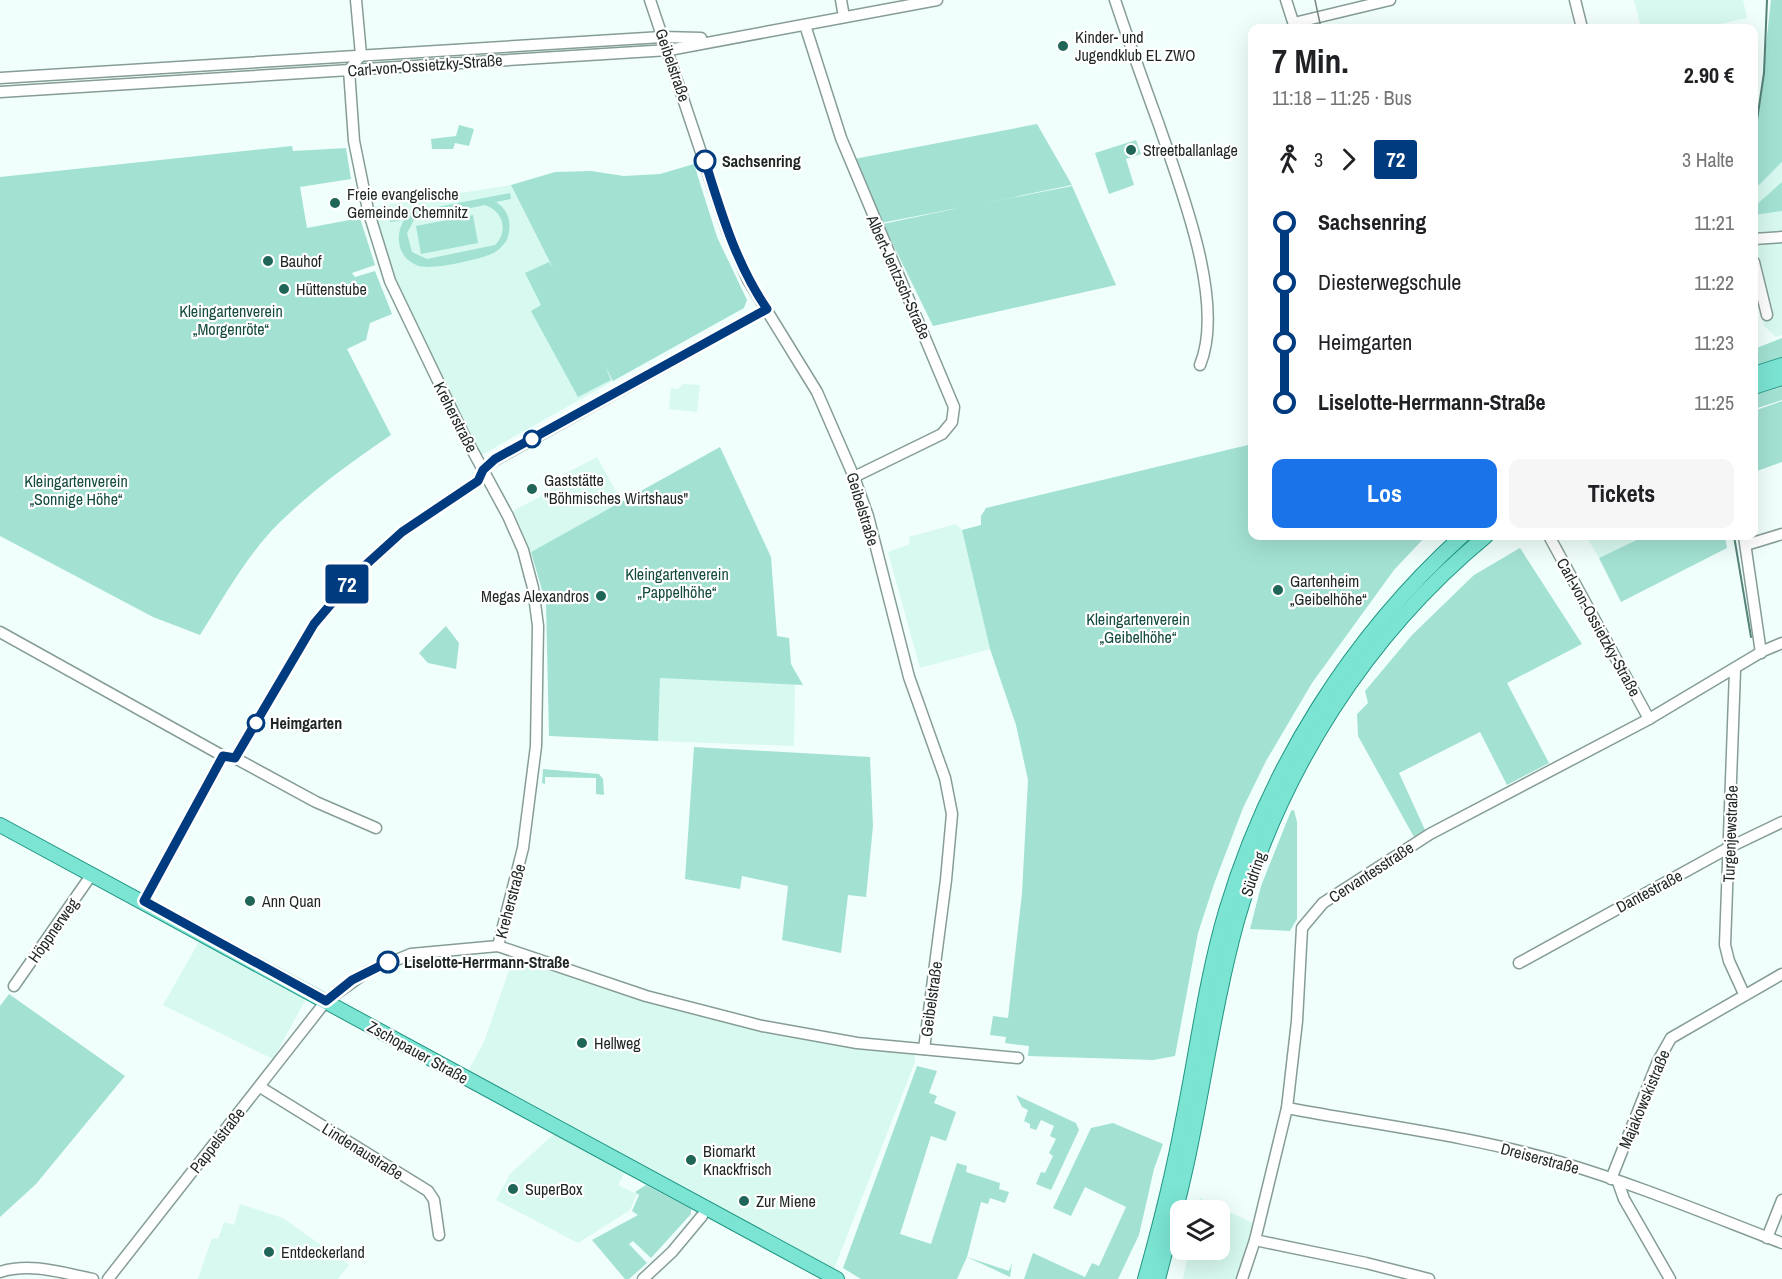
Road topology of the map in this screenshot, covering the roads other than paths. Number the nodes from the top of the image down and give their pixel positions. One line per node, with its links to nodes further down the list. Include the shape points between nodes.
1 (356, 0): 17 (street)
2 (650, 0): 14 (street, Geibelstraße)
3 (841, 0): 9 (street)
4 (938, 0): 9 (street, Carl-von-Ossietzky-Straße)
5 (1114, 0): 28 (street, via 1192,222 1206,302 1206,338)
6 (1286, 0): 10 (street)
7 (1390, 0): 11 (street)
8 (1575, 0): 12 (street)
9 (844, 18): 13 (street, Carl-von-Ossietzky-Straße)
10 (1294, 24)
11 (1302, 24)
12 (1581, 24)
13 (805, 25): 15 (street, Carl-von-Ossietzky-Straße); 34 (street, Albert-Jentzsch-Straße, via 841,138 954,406 952,422 942,434)
14 (662, 37): 15 (street, Carl-von-Ossietzky-Straße); 16 (street, Geibelstraße); 17 (street, Carl-von-Ossietzky-Straße)
15 (716, 39): 16 (street, Carl-von-Ossietzky-Straße)
16 (669, 50): 19 (street, Carl-von-Ossietzky-Straße); 26 (street, Geibelstraße, via 727,230 748,280)
17 (362, 55): 18 (street, Carl-von-Ossietzky-Straße); 19 (street)
18 (132, 69): 20 (street, Carl-von-Ossietzky-Straße); 21 (street)
19 (348, 70): 21 (street, Carl-von-Ossietzky-Straße); 33 (street, Kreherstraße, via 354,141 368,210 390,281)
20 (0, 78)
21 (133, 84): 22 (street, Carl-von-Ossietzky-Straße)
22 (0, 92)
23 (1782, 237): 24 (street)
24 (1758, 239)
25 (1758, 278): 27 (street)
26 (767, 309): 33 (street, via 495,459); 34 (street, Geibelstraße, via 817,392)
27 (1767, 315)
28 (1200, 365)
29 (1782, 365): 30 (main road)
30 (1758, 373)
31 (1782, 378): 32 (main road)
32 (1758, 386)
33 (483, 470): 47 (street, via 478,481 402,532 359,571 314,624); 54 (street, Kreherstraße, via 523,550 538,626 537,724 529,815)
34 (854, 477): 60 (street, Geibelstraße, via 868,516 909,677 941,761 952,814)
35 (1782, 534): 36 (street)
36 (1758, 538)
37 (1458, 540): 77 (main road, Südring, via 1397,602 1350,660 1300,736 1267,802 1226,913 1171,1179)
38 (1482, 540): 70 (main road, Südring, via 1402,616 1364,663 1331,709 1265,837 1237,923)
39 (1550, 540): 45 (street, Carl-von-Ossietzky-Straße)
40 (1745, 540): 43 (street)
41 (0, 632): 46 (street)
42 (1782, 643): 43 (street, Cervantesstraße)
43 (1761, 653): 44 (street, Cervantesstraße)
44 (1735, 670): 45 (street, Cervantesstraße); 51 (street, Turgenjewstraße)
45 (1648, 719): 63 (street, Cervantesstraße, via 1430,834 1323,903 1302,928)
46 (223, 756): 47 (street); 53 (street)
47 (235, 758): 50 (street, via 315,802)
48 (1782, 822): 51 (street, Dantestraße)
49 (0, 825): 52 (main road, Zschopauer Straße)
50 (376, 828)
51 (1730, 847): 55 (street, Dantestraße); 58 (street, Turgenjewstraße, via 1725,945)
52 (92, 874): 53 (main road, Zschopauer Straße); 57 (street, Höppnerweg)
53 (144, 901): 59 (main road, Zschopauer Straße)
54 (498, 946): 59 (street, via 411,954 367,972); 60 (street, via 646,996 762,1026 856,1043)
55 (1519, 963)
56 (1782, 974): 58 (street, Majakowskistraße)
57 (14, 986)
58 (1744, 994): 64 (street, Majakowskistraße, via 1671,1038 1658,1060)
59 (326, 1001): 62 (street, Pappelstraße); 76 (main road, Zschopauer Straße)
60 (924, 1049): 61 (street)
61 (1018, 1058)
62 (260, 1087): 67 (street, Lindenaustraße, via 428,1191 434,1200); 74 (street, Pappelstraße)
63 (1287, 1108): 64 (street, Dreiserstraße, via 1499,1147); 69 (street, Cervantesstraße)
64 (1614, 1180): 68 (street, Dreiserstraße); 82 (street)
65 (1782, 1200): 68 (street)
66 (702, 1216): 75 (street)
67 (439, 1235)
68 (1767, 1238): 71 (street, Dreiserstraße)
69 (1255, 1240): 80 (street, Cervantesstraße); 81 (street)
70 (1167, 1244): 78 (main road, Südring); 79 (main road)
71 (1782, 1244)
72 (0, 1272): 73 (street, via 20,1267)
73 (93, 1279)
74 (108, 1279)
75 (643, 1279)
76 (837, 1279)
77 (1145, 1279)
78 (1158, 1279)
79 (1167, 1279)
80 (1242, 1279)
81 (1429, 1279)
82 (1670, 1279)

